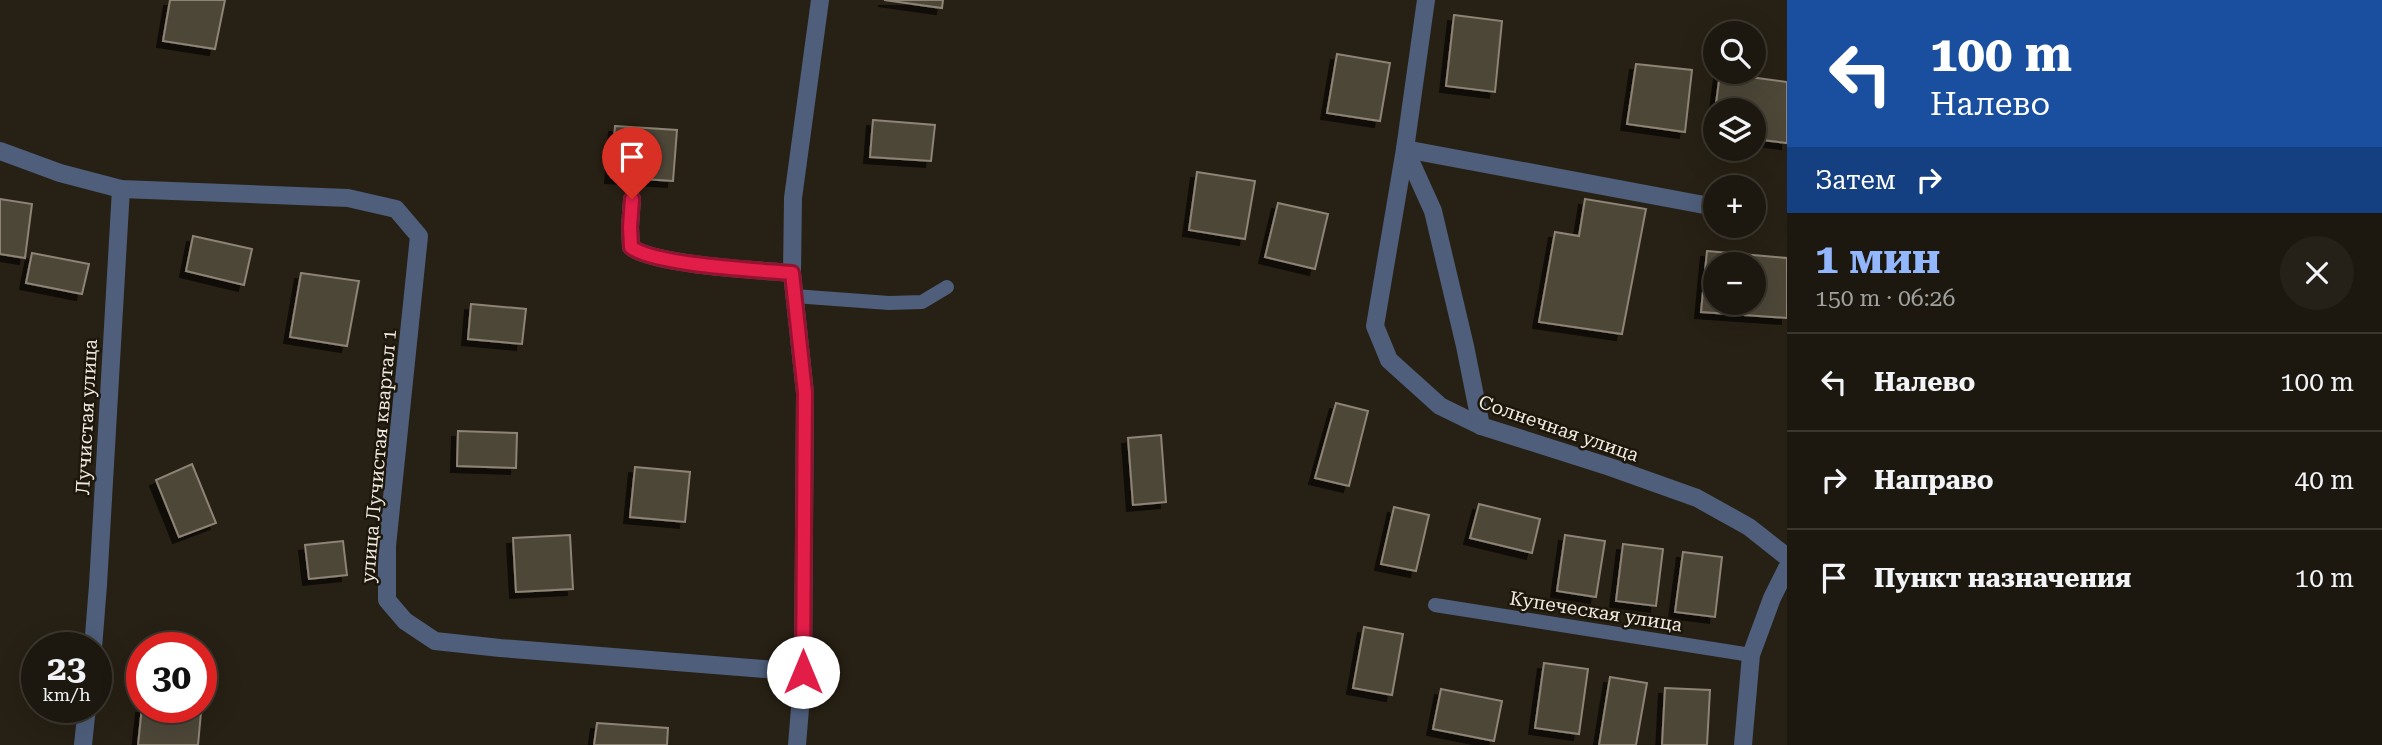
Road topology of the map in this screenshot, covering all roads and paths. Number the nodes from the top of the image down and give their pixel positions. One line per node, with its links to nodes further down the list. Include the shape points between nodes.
1 (820, 0): 8 (street, via 793,198)
2 (1426, 0): 3 (street, Солнечная улица)
3 (1405, 149): 7 (street); 11 (street, via 1433,211); 11 (street, Солнечная улица, via 1375,326 1389,360 1440,405)
4 (0, 150): 5 (street)
5 (121, 189): 15 (street, Лучистая улица); 17 (street, улица Лучистая квартал 1, via 348,198 396,209 419,236 387,546 387,600 405,621 435,641)
6 (632, 199): 8 (street, via 631,247 638,252 666,260)
7 (1703, 205)
8 (792, 273): 10 (street)
9 (947, 287): 10 (lane, via 922,302)
10 (794, 296): 17 (street, via 805,393)
11 (1481, 426): 12 (street, Солнечная улица, via 1697,498 1749,527)
12 (1787, 557)
13 (1787, 568): 16 (street)
14 (1435, 605): 16 (lane, Купеческая улица)
15 (94, 632)
16 (1751, 655): 21 (street)
17 (803, 672): 20 (street)
18 (85, 723): 19 (street)
19 (83, 745)
20 (797, 745)
21 (1743, 745)

